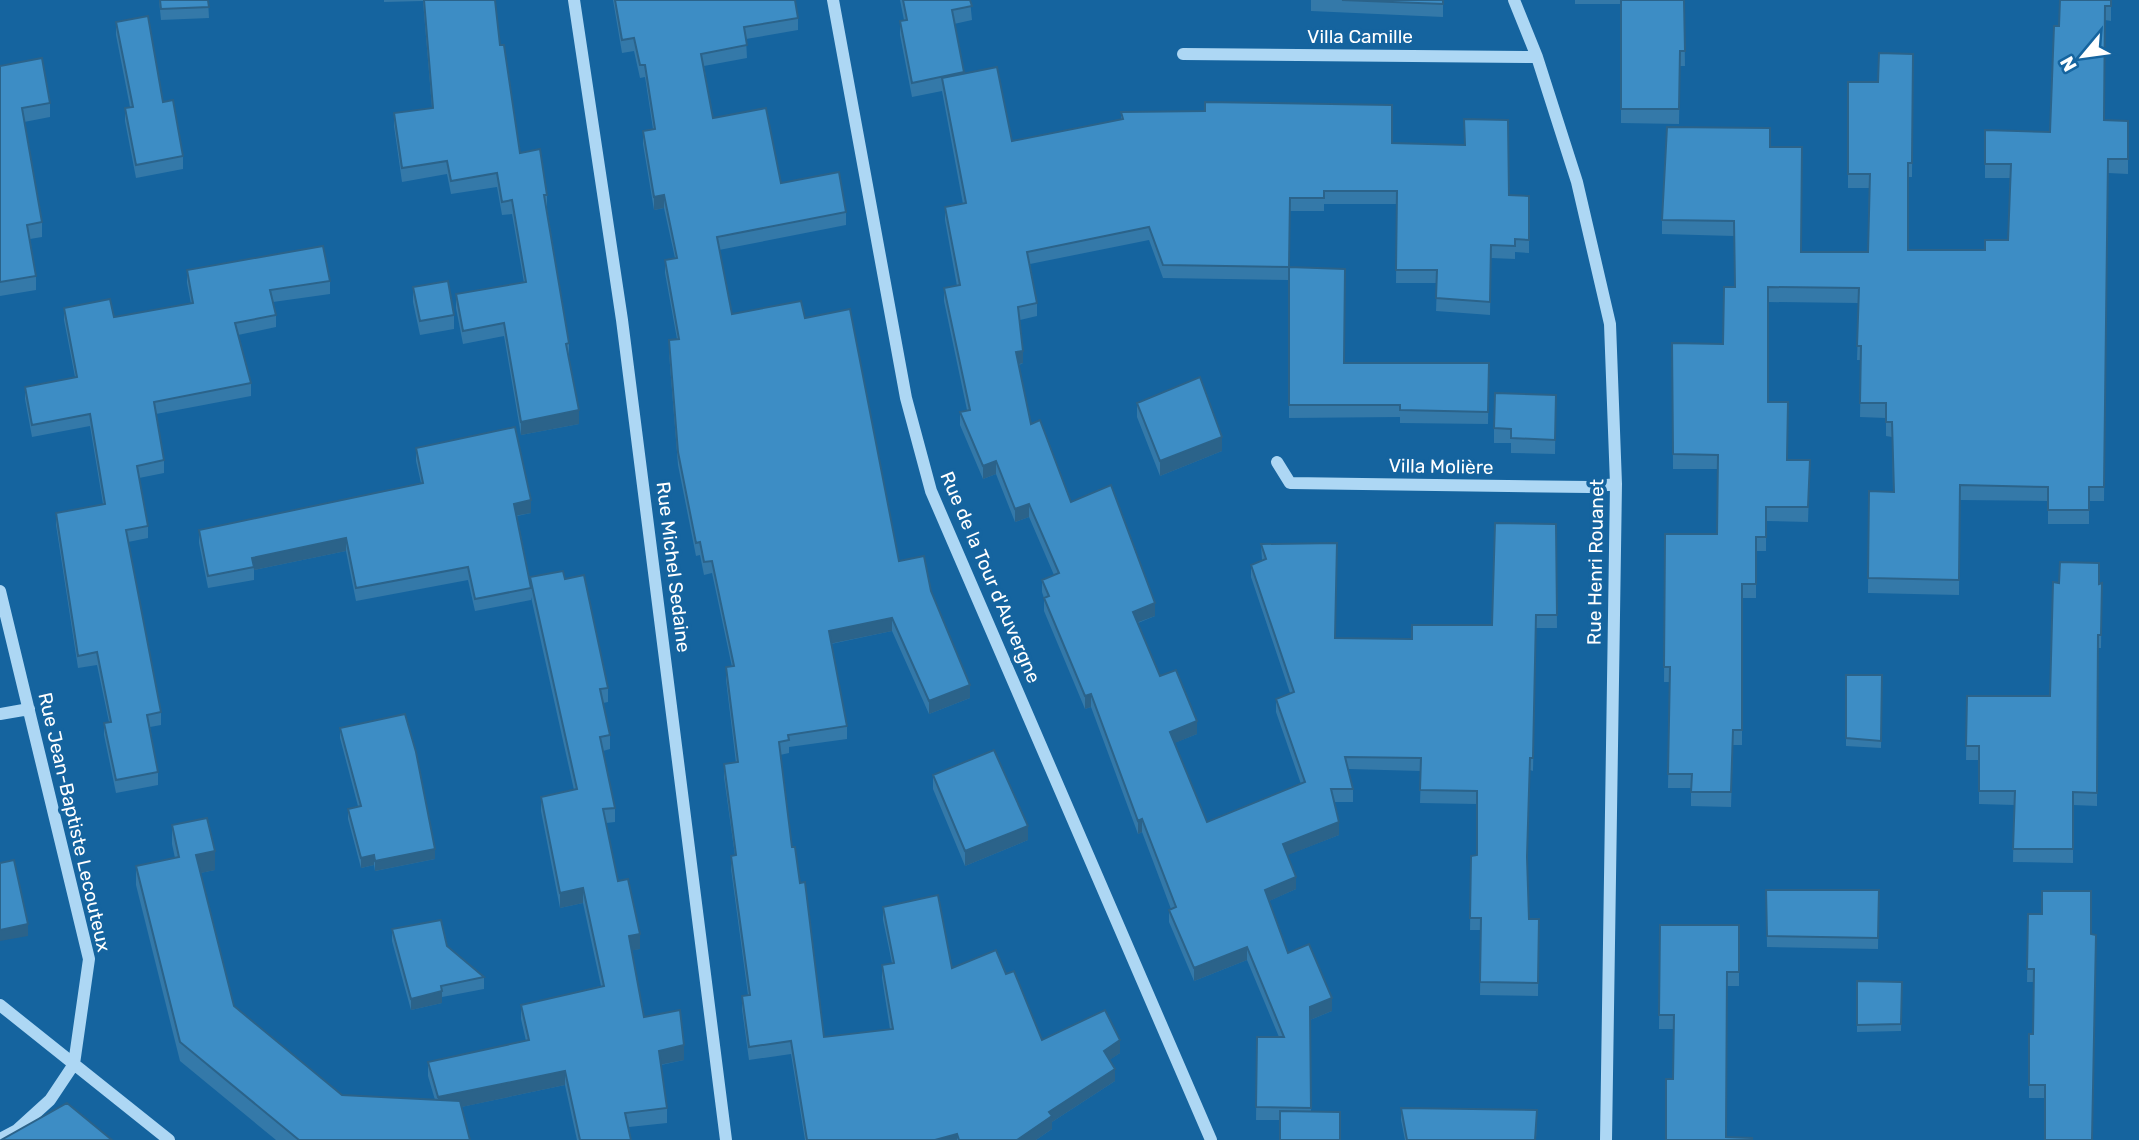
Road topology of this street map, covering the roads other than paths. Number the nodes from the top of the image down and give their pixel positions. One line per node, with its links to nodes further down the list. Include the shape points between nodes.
1 (574, 0): 15 (street, Rue Michel Sedaine, via 624,333)
2 (833, 0): 16 (street, Rue de la Tour d'Auvergne, via 906,398 931,491)
3 (1514, 0): 5 (street, Rue Henri Rouanet)
4 (1182, 54): 5 (street, Villa Camille)
5 (1537, 57): 7 (street, Rue Henri Rouanet, via 1577,182 1610,324)
6 (1277, 462): 7 (street, Villa Molière, via 1290,483)
7 (1616, 484): 17 (street, Rue Henri Rouanet)
8 (0, 591): 9 (street, Rue Jean-Baptiste Lecouteux)
9 (29, 709): 10 (street); 12 (street, Rue Jean-Baptiste Lecouteux, via 89,959)
10 (0, 714)
11 (0, 1005): 12 (street)
12 (74, 1064): 13 (street, via 50,1100); 14 (street)
13 (0, 1139)
14 (169, 1140)
15 (726, 1140)
16 (1211, 1140)
17 (1606, 1140)

